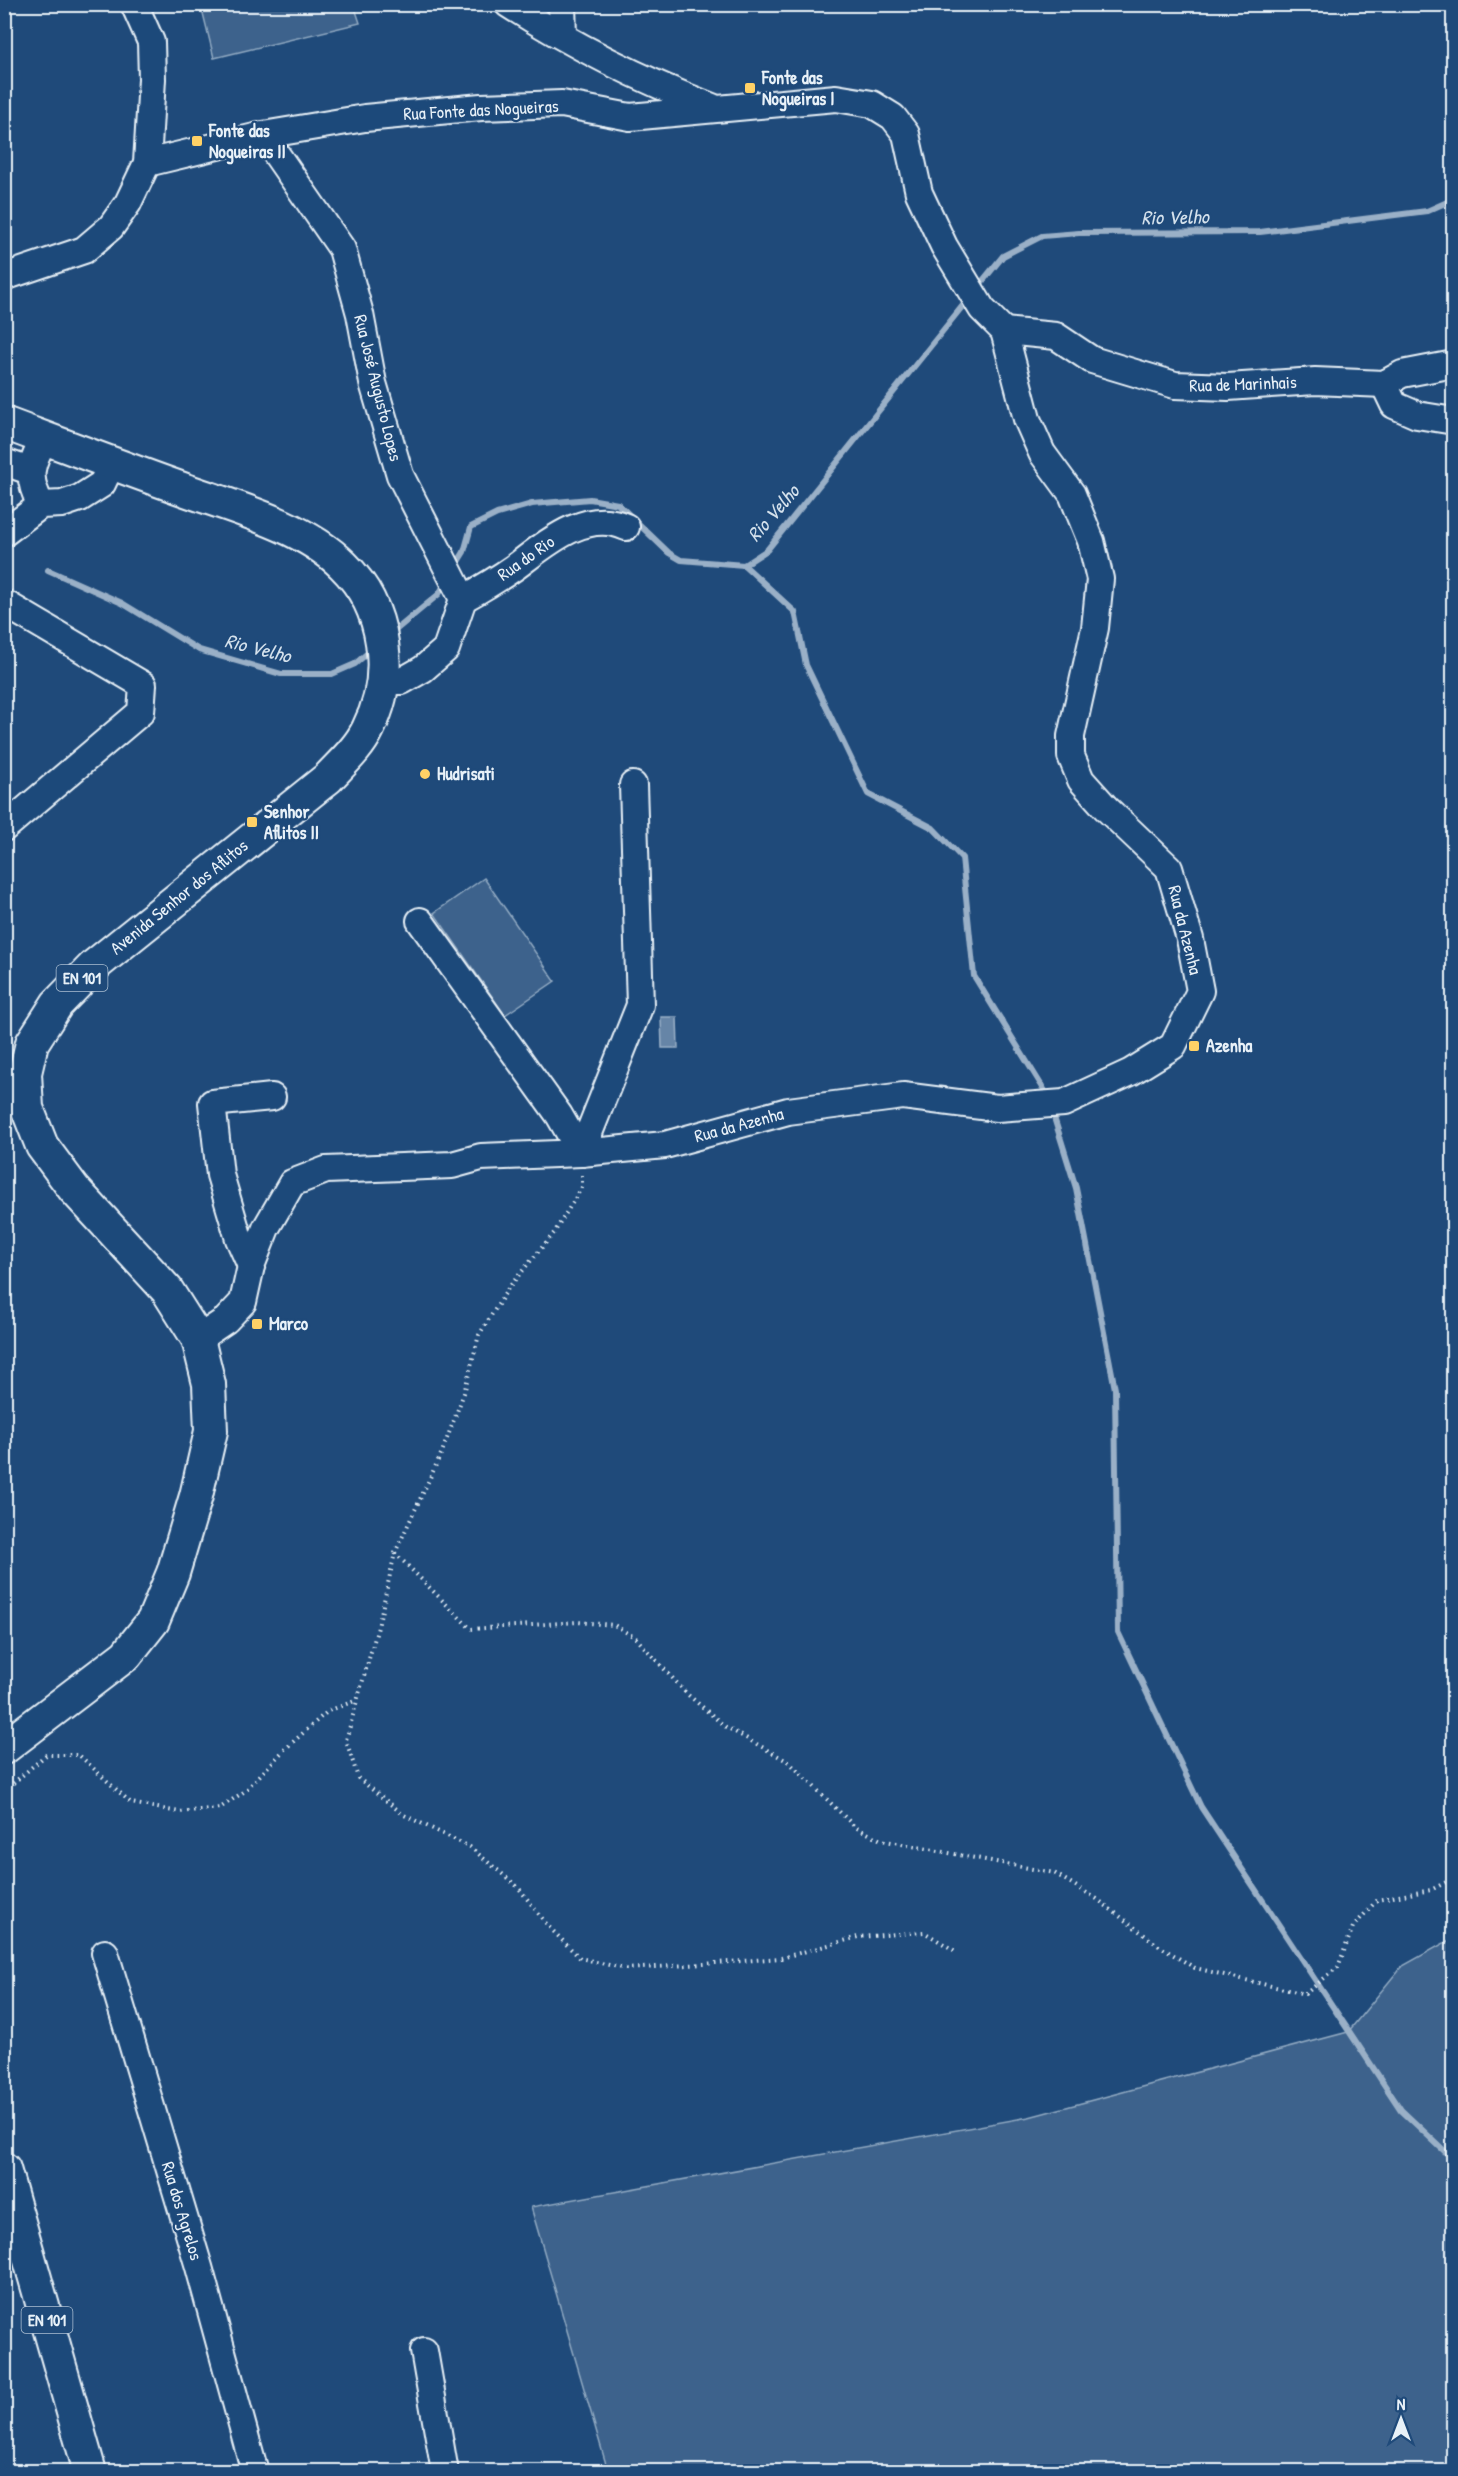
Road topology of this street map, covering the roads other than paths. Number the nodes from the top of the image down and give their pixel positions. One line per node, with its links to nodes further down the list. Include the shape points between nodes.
1 (134, 4): 7 (street, via 151,42)
2 (508, 4): 4 (street)
3 (562, 4): 4 (street)
4 (563, 36): 5 (street, via 628,70)
5 (718, 109): 6 (street, Rua Fonte das Nogueiras, via 630,117 562,104 481,106 365,118); 9 (street, Rua Fonte das Nogueiras, via 836,98 872,104 893,117 906,134 919,193 944,246 982,309)
6 (263, 135): 7 (street, Rua Fonte das Nogueiras); 21 (street, Rua José Augusto Lopes, via 342,249 373,383 400,474)
7 (147, 163): 8 (street, via 128,203 111,227 84,250)
8 (4, 277)
9 (1004, 331): 11 (street, Rua de Marinhais, via 1056,336 1092,360 1175,385 1228,387 1315,381); 29 (street, Rua da Azenha, via 1027,419 1042,453 1072,494 1091,542 1100,579 1095,628 1071,736 1071,756 1081,780 1169,868 1190,939 1200,991 1173,1046 1131,1072 1064,1103 997,1108 903,1096 788,1111 665,1145)
10 (1454, 364): 11 (street, Rua de Marinhais, via 1402,374)
11 (1384, 384): 12 (street, via 1394,405 1417,415)
12 (1454, 422)
13 (4, 423): 14 (main road, Avenida Senhor dos Aflitos / EN 101)
14 (45, 438): 16 (main road, Avenida Senhor dos Aflitos / EN 101); 17 (street)
15 (4, 462): 17 (street)
16 (112, 463): 18 (street, via 102,484 80,498); 23 (main road, Avenida Senhor dos Aflitos / EN 101, via 292,531 343,565 374,612 383,643)
17 (30, 471): 18 (street)
18 (41, 505): 20 (street)
19 (626, 527): 21 (street, Rua do Rio, via 612,520 588,523 553,538 489,585)
20 (4, 533)
21 (463, 598): 23 (street, via 446,649 402,681)
22 (4, 603): 25 (street, via 143,685 141,712)
23 (384, 681): 27 (main road, Avenida Senhor dos Aflitos / EN 101, via 368,731 328,778 94,966 57,1004)
24 (633, 785): 29 (street, via 640,1005)
25 (4, 828)
26 (420, 921): 29 (street, via 559,1115)
27 (15, 1075): 31 (main road, Avenida Senhor dos Aflitos / EN 101, via 42,1146 74,1189 166,1290)
28 (272, 1097): 30 (street, via 212,1103 220,1175)
29 (581, 1153): 30 (street, Rua da Azenha, via 481,1156 452,1165 326,1170 292,1183 266,1228)
30 (251, 1266): 31 (street, Rua da Azenha, via 243,1302 226,1320)
31 (198, 1339): 32 (main road, Avenida Senhor dos Aflitos / EN 101, via 209,1384 211,1431 173,1573 153,1621 126,1655)
32 (4, 1748)
33 (105, 1953): 37 (street, Rua dos Agrelos, via 199,2266)
34 (4, 2169): 36 (main road, EN 101)
35 (424, 2351): 38 (street)
36 (90, 2472)
37 (255, 2472)
38 (445, 2472)

